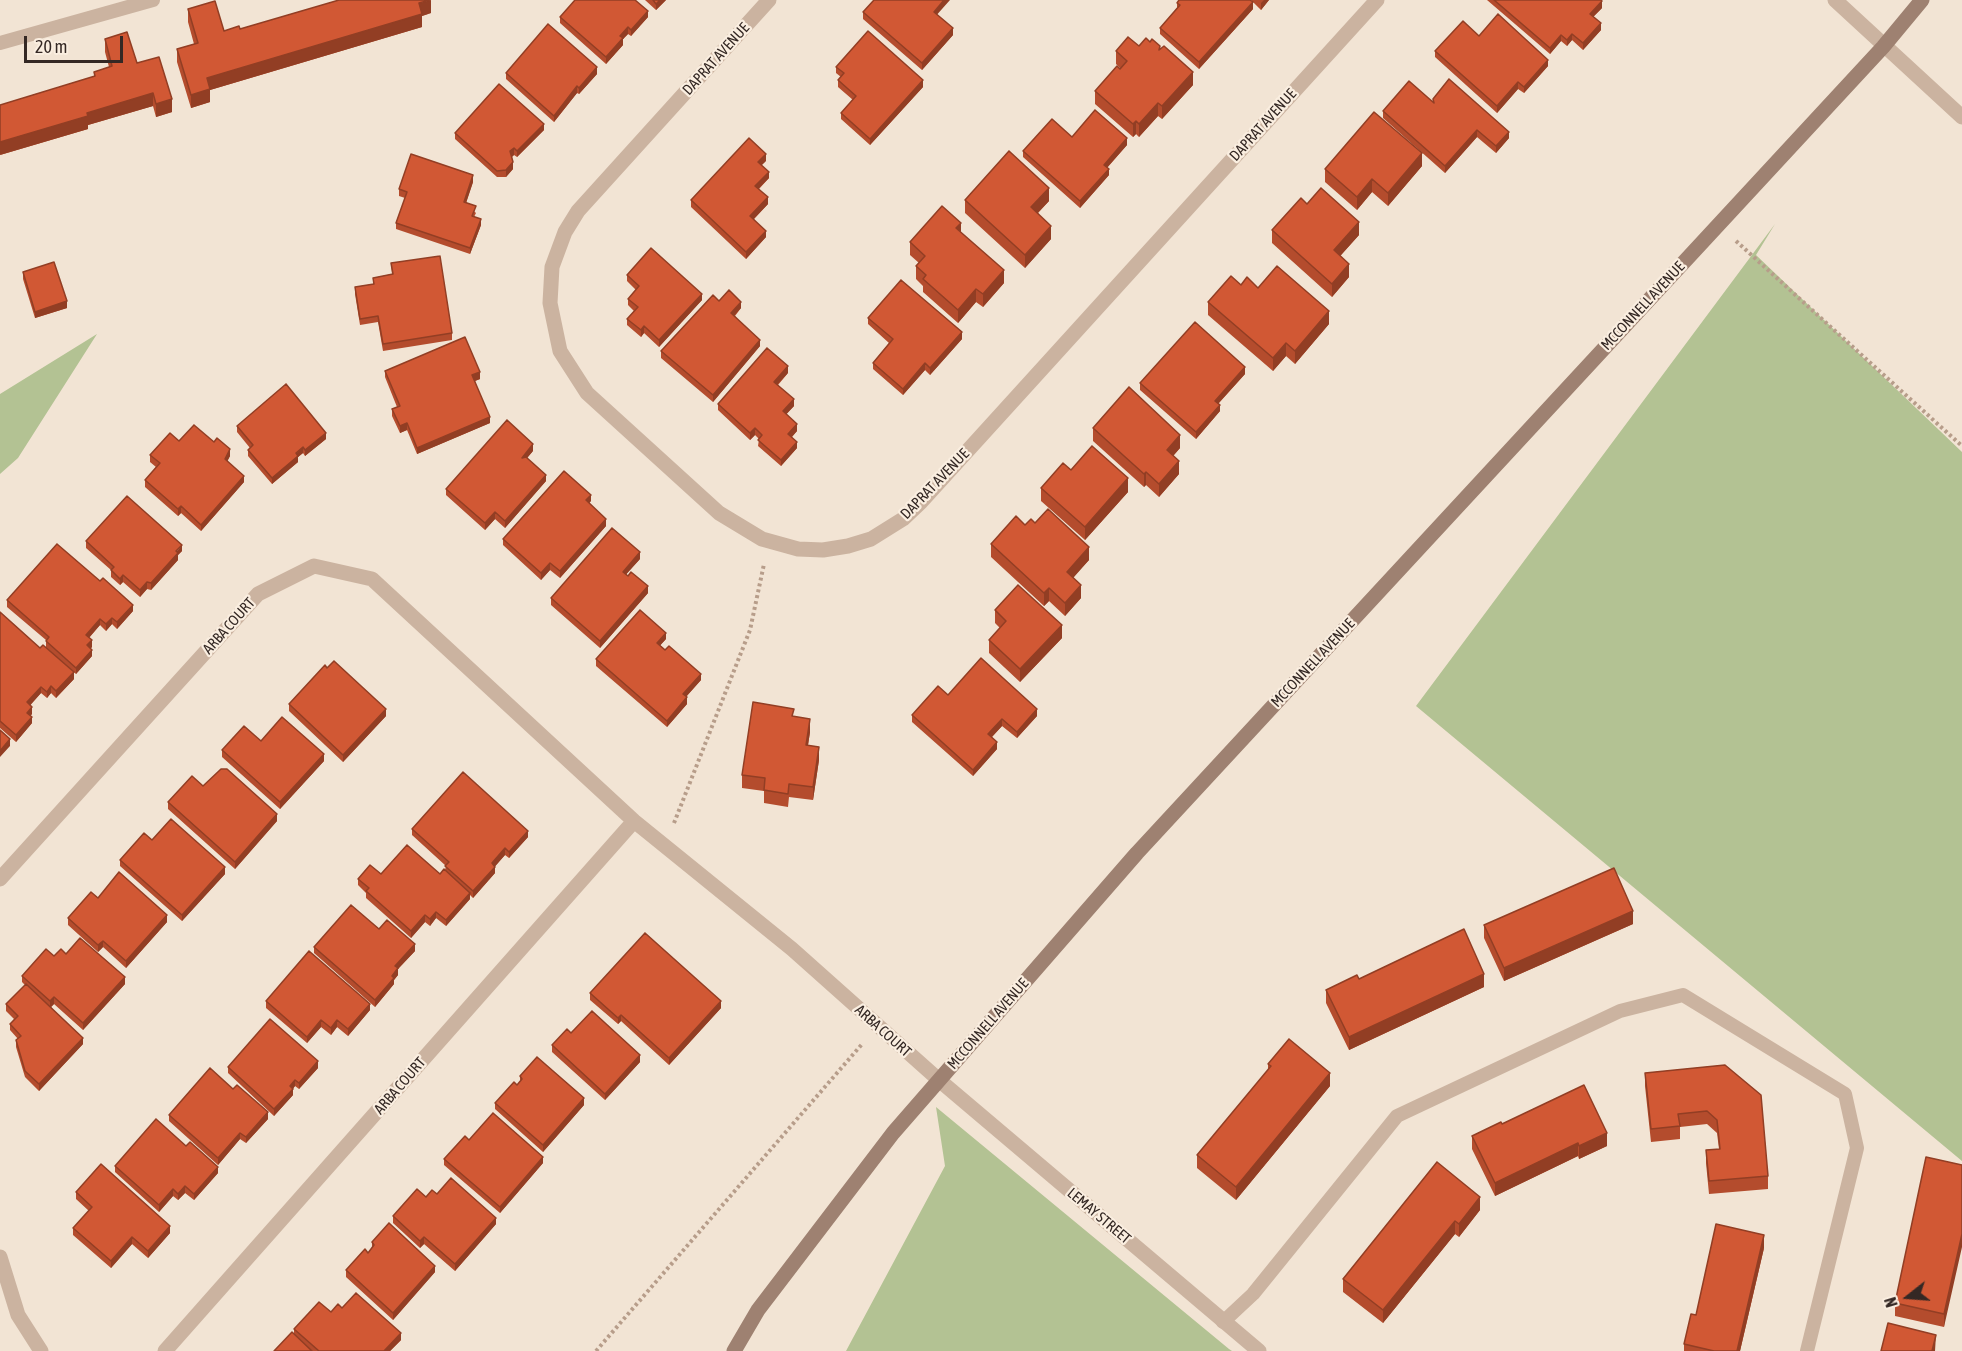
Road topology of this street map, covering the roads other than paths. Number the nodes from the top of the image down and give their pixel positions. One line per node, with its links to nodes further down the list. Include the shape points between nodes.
1 (153, 0): 6 (lane)
2 (769, 0): 3 (street, DAPRAT AVENUE, via 578,211 552,267 550,303 560,351 587,393 719,513 740,528 798,549 835,548 871,539 903,519)
3 (1377, 0)
4 (1834, 0): 7 (street)
5 (1922, 0): 7 (main road, MCCONNELL AVENUE)
6 (0, 43)
7 (1883, 46): 8 (street); 11 (main road, MCCONNELL AVENUE, via 1137,853)
8 (1962, 117)
9 (634, 820): 10 (street, ARBA COURT, via 372,579 314,566 258,594); 11 (street, ARBA COURT, via 792,949); 15 (street, ARBA COURT)
10 (0, 879)
11 (939, 1080): 13 (street, LEMAY STREET); 16 (main road, MCCONNELL AVENUE, via 758,1310)
12 (0, 1257): 14 (street, via 18,1315)
13 (1223, 1322): 17 (street, LEMAY STREET); 18 (lane, via 1253,1294 1397,1116 1620,1011 1683,995 1845,1094 1857,1148)
14 (40, 1351)
15 (165, 1351)
16 (734, 1351)
17 (1259, 1351)
18 (1806, 1351)

